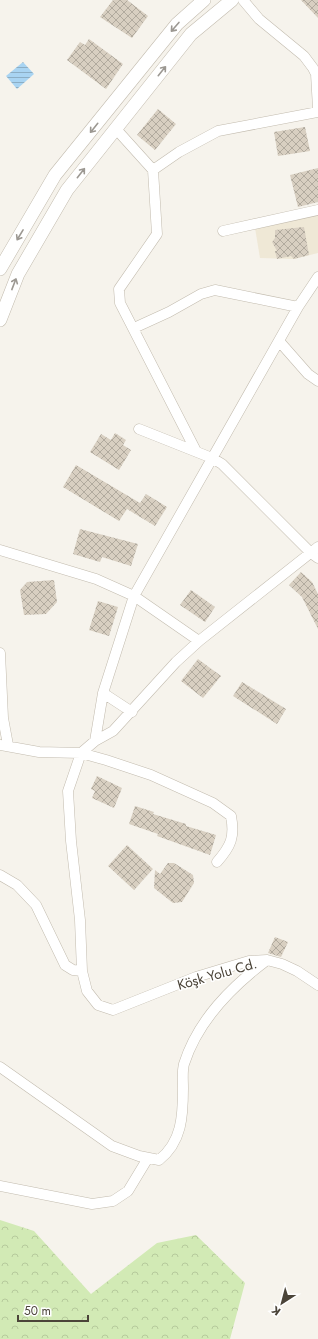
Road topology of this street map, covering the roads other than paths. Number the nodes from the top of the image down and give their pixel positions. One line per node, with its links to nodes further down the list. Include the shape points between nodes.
1 (204, 0): 10 (street, one-way to 10, via 177,24 55,175)
2 (232, 0): 6 (street, one-way to 2, via 191,34)
3 (243, 0): 4 (street, via 260,19 304,56 313,68 316,74)
4 (318, 108)
5 (318, 112): 7 (street, via 218,131)
6 (116, 129): 7 (street); 13 (street, one-way to 6, via 18,274 46,224 67,190)
7 (153, 170): 14 (street, via 158,234 119,289 120,303)
8 (318, 210): 9 (street)
9 (223, 231)
10 (0, 269)
11 (318, 277): 12 (street)
12 (298, 307): 14 (street, via 215,290 201,294); 15 (street)
13 (0, 320)
14 (134, 328): 18 (street)
15 (279, 341): 16 (street, via 308,374); 19 (street)
16 (318, 381)
17 (139, 429): 18 (street)
18 (196, 451): 19 (street)
19 (212, 458): 21 (street, via 222,464); 22 (street)
20 (0, 550): 22 (street, via 96,580)
21 (316, 553): 23 (street)
22 (134, 596): 23 (street); 25 (street)
23 (199, 641): 26 (street, via 176,662)
24 (0, 653): 28 (street)
25 (103, 693): 26 (street); 27 (street)
26 (132, 712): 27 (street, via 113,731)
27 (94, 741): 29 (street)
28 (4, 745): 29 (street, via 39,752)
29 (81, 753): 30 (street, via 151,775 213,803 231,816 234,828 231,842); 33 (street, via 68,791)
30 (217, 862)
31 (0, 875): 33 (street, via 17,885 36,905 65,965 73,970)
32 (267, 960): 33 (street, Köşk Yolu Cd., via 249,961 196,977 113,1010 92,1000); 34 (street, Köşk Yolu Cd., via 297,971); 36 (street, via 242,979 212,1010 183,1065 183,1103 177,1141 159,1160)
33 (82, 971)
34 (318, 986)
35 (0, 1068): 36 (street, via 112,1146)
36 (148, 1158): 37 (street, via 128,1191 113,1201 92,1204)
37 (0, 1186)

